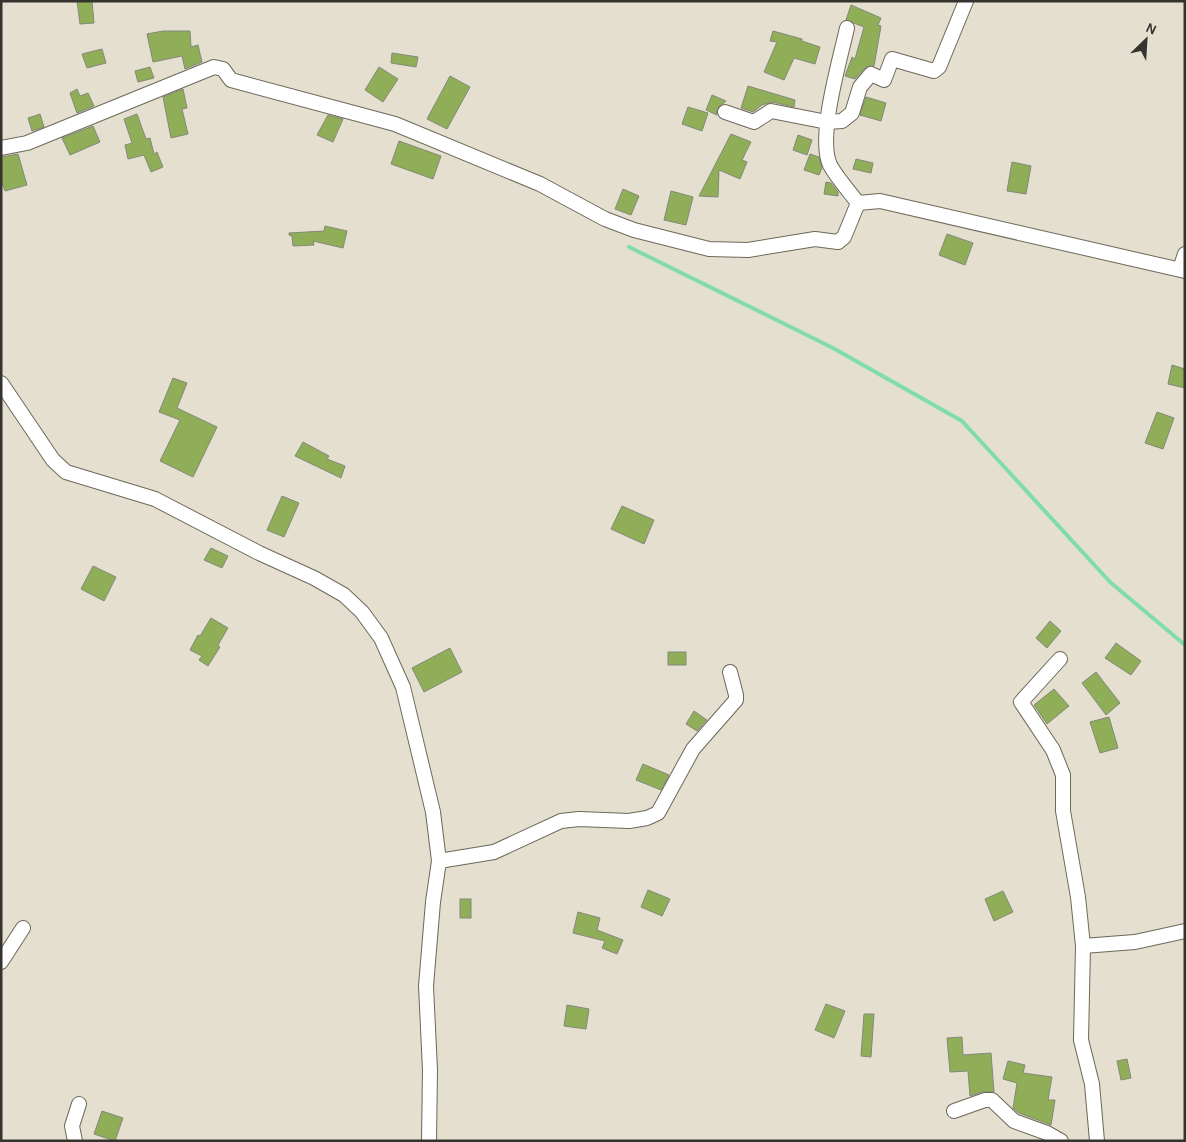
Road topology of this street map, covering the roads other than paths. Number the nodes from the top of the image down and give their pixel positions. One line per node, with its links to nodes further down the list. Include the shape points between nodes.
1 (966, 1): 4 (street, via 939,67 934,71 892,58 884,80 871,74 860,87 852,113 842,121)
2 (847, 28): 4 (street)
3 (725, 112): 4 (street, via 754,122 771,111)
4 (827, 122): 6 (street, via 826,151 830,165)
5 (1, 148): 6 (street, via 27,143 214,67 223,69 231,80 395,124 540,184 605,219 634,230 709,249 748,250 815,239 838,242 844,237)
6 (858, 203): 8 (street, via 880,201)
7 (1185, 254): 8 (street)
8 (1183, 270)
9 (1, 383): 12 (street, via 53,460 66,472 155,499 314,578 344,595 362,612 381,638 403,687 433,812)
10 (1060, 659): 15 (street, via 1021,702 1053,750 1063,775 1063,811)
11 (730, 672): 12 (street, via 736,700 693,749 658,812 646,818 629,820 579,818 561,821 494,852)
12 (440, 861): 20 (street, via 426,986)
13 (23, 928): 16 (street)
14 (1185, 932): 15 (street, via 1135,942)
15 (1083, 946): 22 (street, via 1081,1040 1092,1084)
16 (1, 962)
17 (79, 1104): 19 (street, via 72,1126)
18 (954, 1111): 21 (street, via 992,1100 1014,1121 1047,1132)
19 (74, 1141)
20 (429, 1141)
21 (1061, 1141)
22 (1097, 1141)

